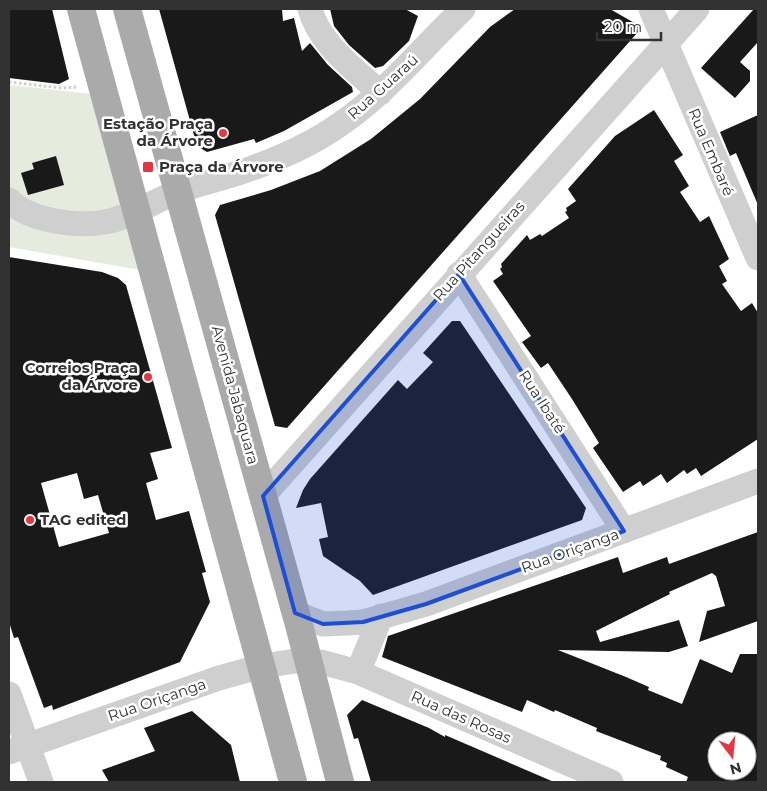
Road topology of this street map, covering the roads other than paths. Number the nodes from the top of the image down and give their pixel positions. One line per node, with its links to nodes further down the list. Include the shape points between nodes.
1 (81, 9): 11 (main road)
2 (127, 9): 9 (main road, Avenida Jabaquara)
3 (310, 9): 8 (street, via 318,31 326,41)
4 (651, 9): 7 (street)
5 (697, 9): 7 (street, Rua Pitangueiras)
6 (454, 14): 8 (street, Rua Guaraú)
7 (664, 45): 12 (street, Rua Embaré); 13 (street, Rua Pitangueiras)
8 (380, 93): 9 (street, Rua Guaraú, via 338,126 292,151 248,170)
9 (179, 191): 11 (street, Rua Guaraú); 15 (main road, Avenida Jabaquara)
10 (9, 200): 11 (street, Rua Guaraú, via 22,210 45,218 83,224 107,222)
11 (136, 212): 20 (main road)
12 (758, 258)
13 (459, 274): 15 (street, Rua Pitangueiras); 16 (street, Rua Ibaté)
14 (758, 481): 16 (street, Rua Oriçanga)
15 (263, 496): 17 (main road, Avenida Jabaquara)
16 (624, 531): 18 (street, Rua Oriçanga, via 426,604)
17 (295, 613): 18 (street, Rua Oriçanga, via 323,624 363,622); 19 (main road, Avenida Jabaquara)
18 (381, 616): 21 (street)
19 (308, 661): 20 (street, Rua Oriçanga); 21 (street, Rua das Rosas, via 334,664); 26 (main road, Avenida Jabaquara)
20 (262, 666): 23 (street, Rua Oriçanga); 25 (main road)
21 (358, 672): 27 (street, Rua das Rosas)
22 (9, 694): 23 (street)
23 (18, 749): 24 (street)
24 (41, 782)
25 (293, 782)
26 (340, 782)
27 (611, 782)

